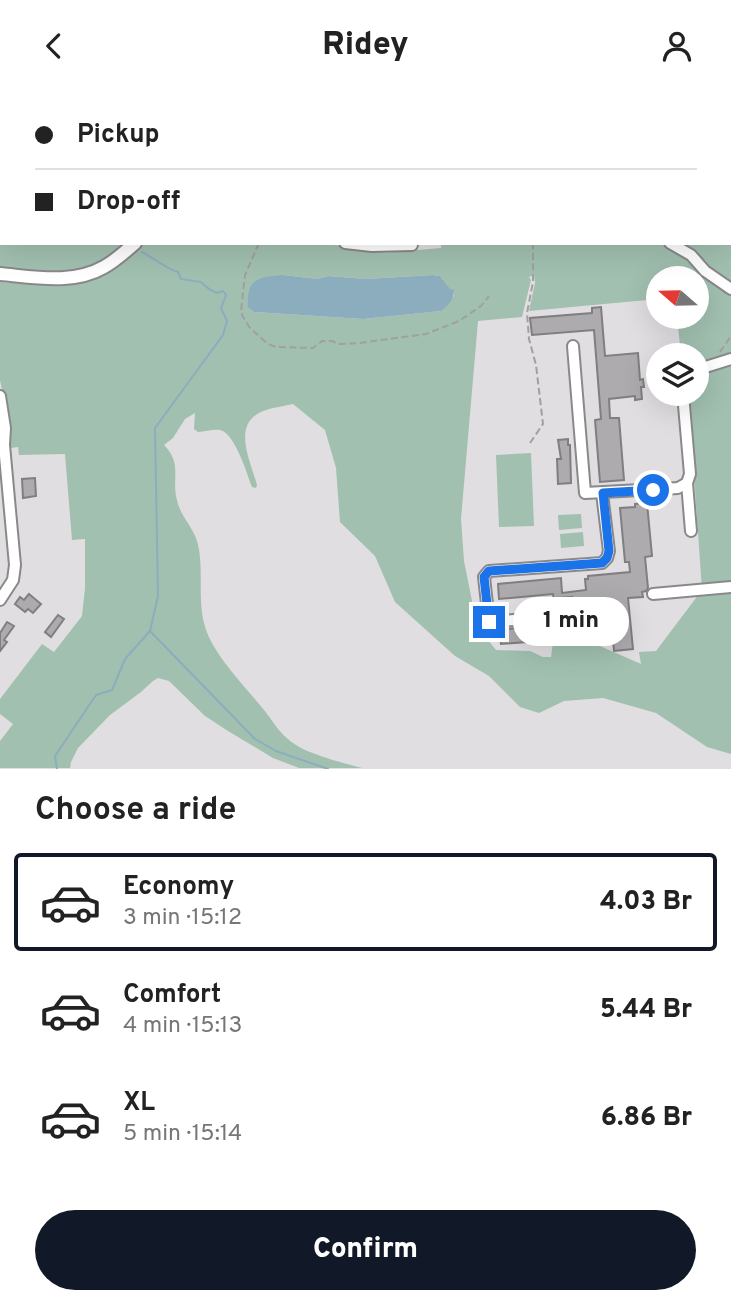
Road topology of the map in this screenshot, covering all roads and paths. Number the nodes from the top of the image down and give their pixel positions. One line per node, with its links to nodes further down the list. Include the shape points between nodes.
1 (132, 245): 7 (main road, via 90,274 60,278)
2 (258, 245): 9 (path, via 245,275 241,311 250,328 276,347 313,348 321,341 359,344 426,334 459,321)
3 (358, 245): 4 (street)
4 (412, 245)
5 (533, 245): 17 (path, via 527,313 543,424)
6 (674, 245): 8 (street)
7 (0, 274)
8 (731, 289)
9 (489, 296)
10 (731, 336): 13 (path)
11 (573, 346): 20 (street, via 585,493)
12 (731, 359): 13 (street)
13 (713, 365): 14 (street)
14 (709, 366)
15 (0, 396): 18 (street, via 5,428)
16 (684, 406): 19 (street)
17 (530, 443)
18 (2, 445): 24 (street, via 15,565 13,580)
19 (687, 483): 20 (street, via 678,488); 21 (street)
20 (603, 493): 25 (street, via 609,551 602,563 489,571 484,577 489,622)
21 (691, 531)
22 (731, 587): 23 (street)
23 (653, 594)
24 (0, 600)
25 (514, 620)

